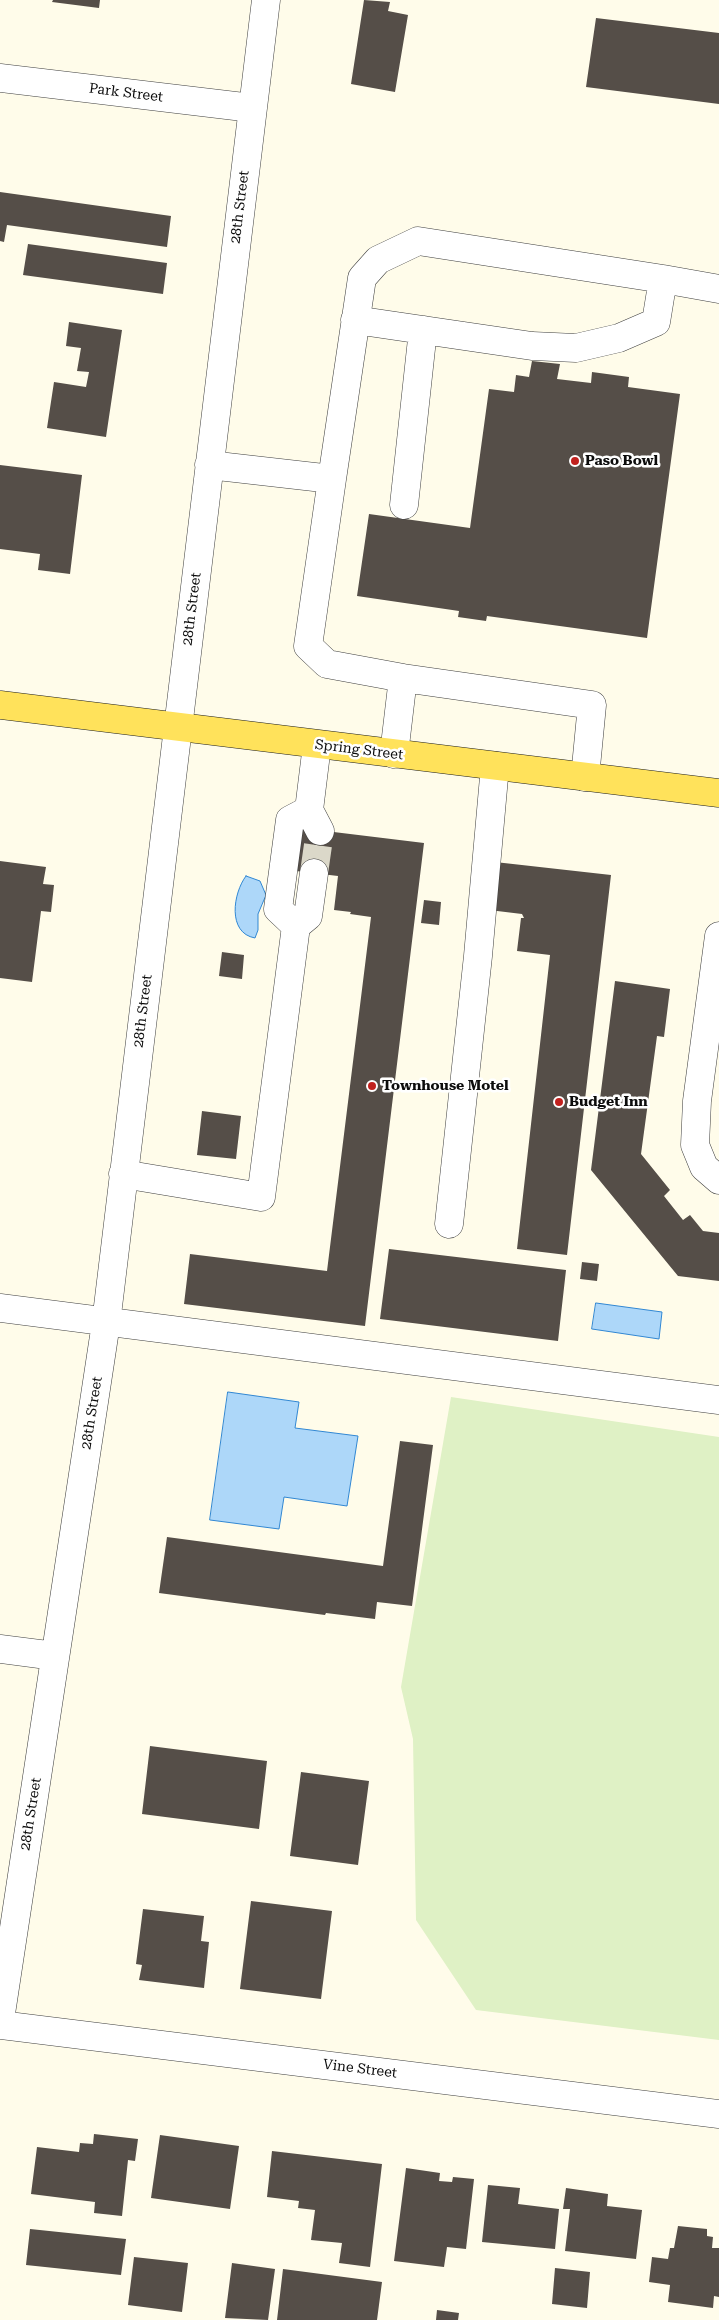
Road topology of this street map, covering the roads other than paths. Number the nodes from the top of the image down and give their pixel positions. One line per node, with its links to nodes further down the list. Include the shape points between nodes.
1 (266, 0): 3 (street, 28th Street)
2 (0, 78): 3 (street, Park Street)
3 (252, 108): 8 (street, 28th Street)
4 (663, 279): 5 (street); 6 (street, via 418,241 378,260 362,278); 7 (street, via 656,322 619,338 576,348 532,346)
5 (719, 289)
6 (355, 320): 7 (street); 9 (street)
7 (424, 330): 10 (street)
8 (209, 465): 9 (street); 13 (street, 28th Street)
9 (332, 479): 11 (street, via 308,646 327,664)
10 (404, 505)
11 (403, 678): 15 (street); 17 (street, via 592,705)
12 (0, 705): 13 (main road, Spring Street)
13 (178, 728): 14 (main road, Spring Street); 22 (street, 28th Street)
14 (317, 745): 15 (main road, Spring Street); 20 (street, via 315,820 290,820 278,909)
15 (394, 754): 16 (main road, Spring Street)
16 (496, 766): 17 (main road, Spring Street); 24 (street)
17 (585, 777): 18 (main road, Spring Street)
18 (719, 793)
19 (314, 873): 20 (street, via 308,916)
20 (296, 926): 22 (street, via 261,1197)
21 (719, 936): 23 (street, via 697,1101 695,1146 704,1168)
22 (123, 1174): 26 (street, 28th Street)
23 (719, 1180)
24 (449, 1224)
25 (0, 1308): 26 (street)
26 (106, 1322): 27 (street); 29 (street, 28th Street)
27 (719, 1400)
28 (0, 1649): 29 (street)
29 (55, 1656): 30 (street, 28th Street)
30 (0, 2020)
31 (0, 2025): 32 (street, Vine Street)
32 (719, 2114)

